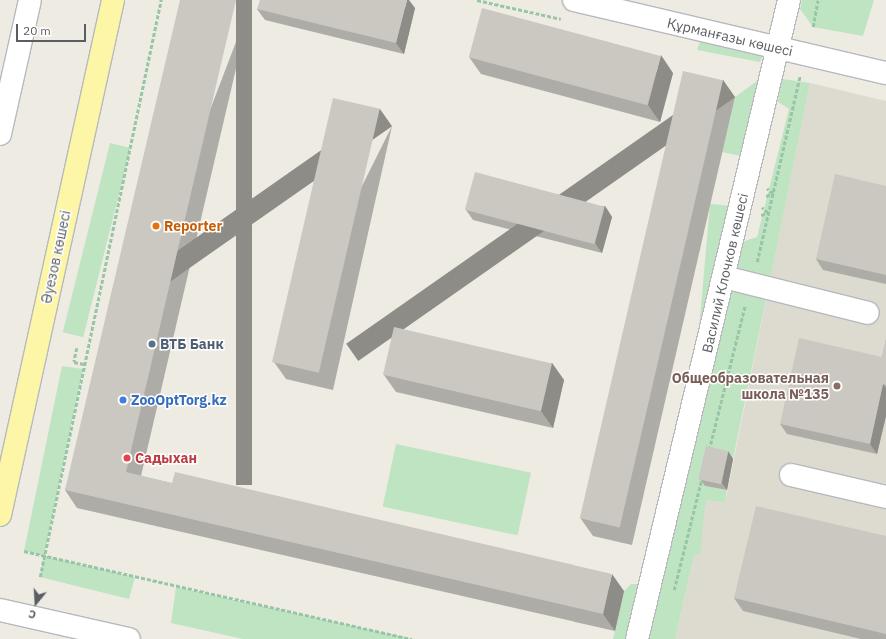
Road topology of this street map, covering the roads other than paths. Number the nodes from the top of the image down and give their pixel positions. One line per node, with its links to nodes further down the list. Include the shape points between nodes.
1 (30, 0): 7 (street)
2 (114, 0): 13 (main road, Әуезов көшесі)
3 (574, 0): 5 (street, Құрманғазы көшесі)
4 (790, 0): 5 (street, Василий Клочков көшесі)
5 (779, 49): 6 (street, Құрманғазы көшесі); 9 (street, Василий Клочков көшесі)
6 (886, 73)
7 (6, 79): 8 (street)
8 (0, 134)
9 (724, 277): 10 (street); 16 (street, Василий Клочков көшесі)
10 (868, 313)
11 (791, 475): 12 (street)
12 (886, 497)
13 (0, 515)
14 (0, 610): 15 (street)
15 (129, 639)
16 (637, 639)

